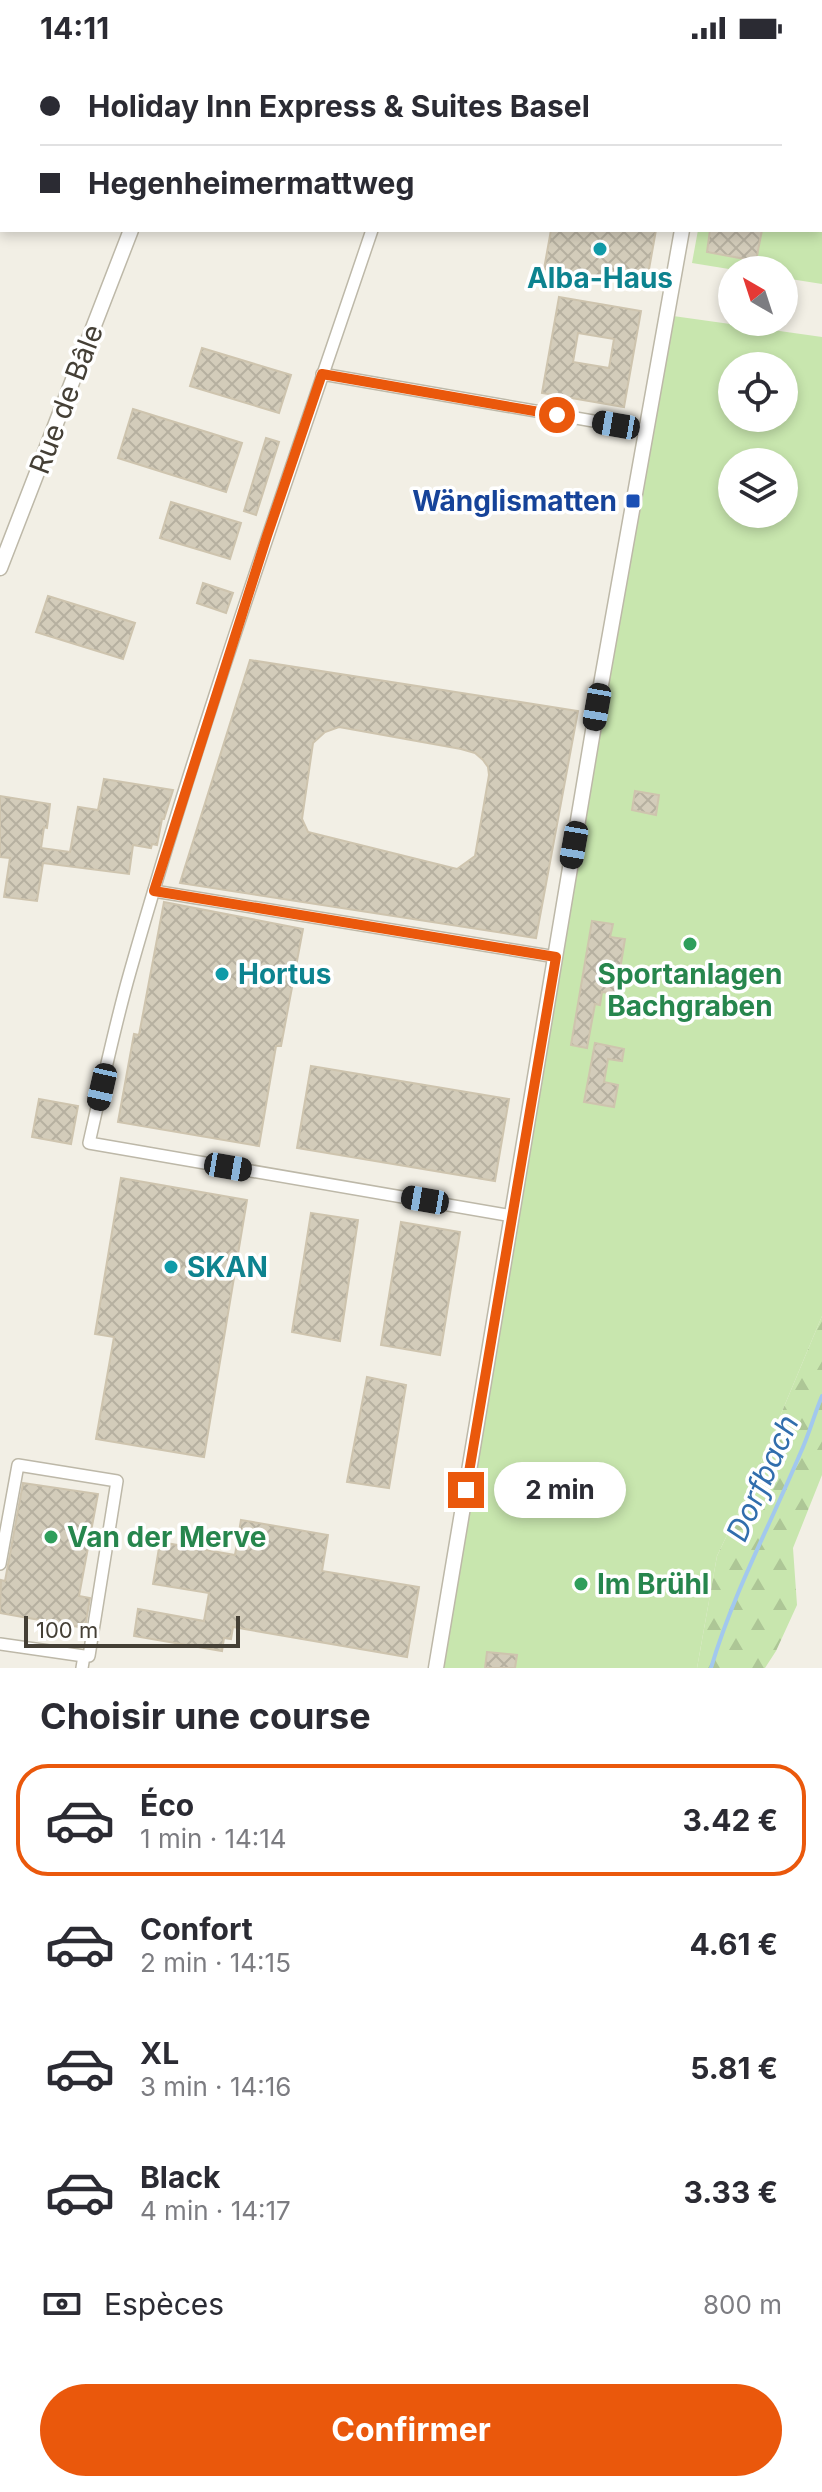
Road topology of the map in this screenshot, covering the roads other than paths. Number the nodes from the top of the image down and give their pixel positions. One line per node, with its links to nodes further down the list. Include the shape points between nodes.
1 (130, 232): 6 (street, Rue de Bâle)
2 (371, 232): 4 (street)
3 (682, 232): 5 (street)
4 (322, 374): 5 (street); 7 (street)
5 (645, 430): 8 (street)
6 (0, 568)
7 (154, 891): 8 (street); 9 (street, via 89,1143)
8 (556, 957): 9 (street)
9 (512, 1216): 14 (street)
10 (0, 1564): 12 (street, via 18,1465 117,1481)
11 (0, 1644): 13 (street, via 84,1656)
12 (89, 1656)
13 (82, 1668)
14 (436, 1668)

